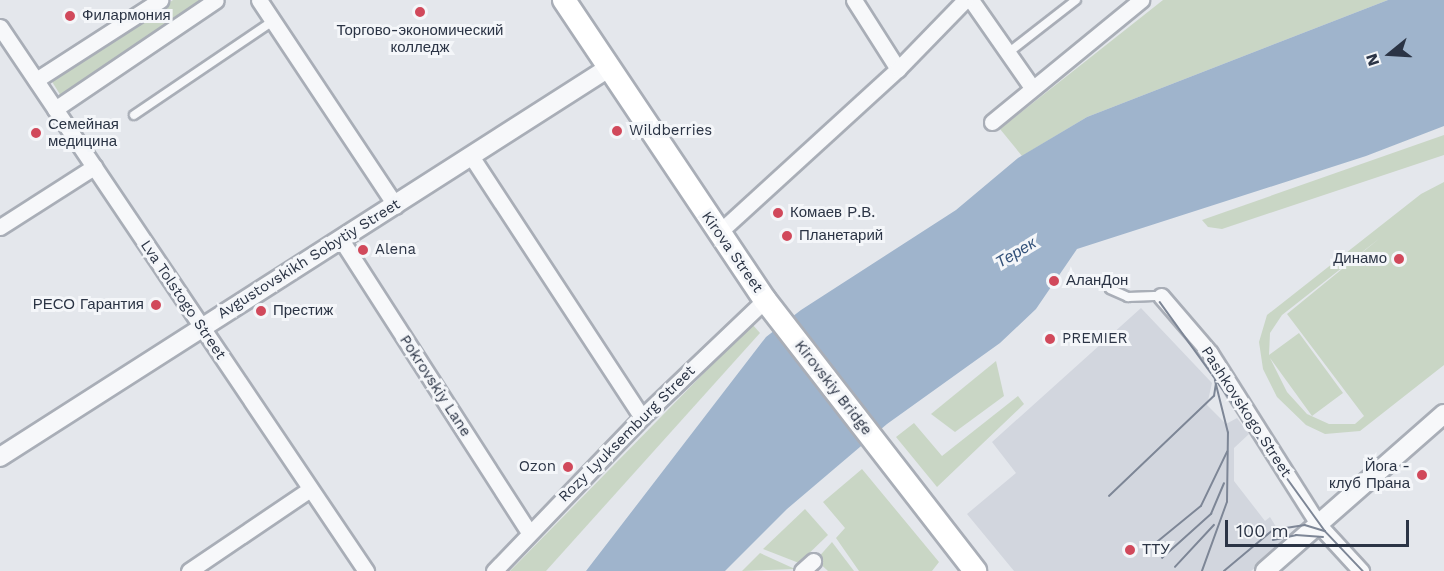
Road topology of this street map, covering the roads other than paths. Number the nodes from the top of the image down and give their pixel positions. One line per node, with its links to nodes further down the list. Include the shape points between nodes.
1 (160, 0): 16 (street)
2 (216, 0): 18 (street)
3 (259, 0): 11 (street)
4 (564, 0): 14 (main road, Kirova Street)
5 (579, 0): 14 (main road, Kirova Street)
6 (854, 0): 15 (street)
7 (965, 0): 15 (street)
8 (971, 0): 13 (street)
9 (1076, 0): 13 (lane)
10 (1141, 0): 17 (street)
11 (273, 21): 19 (lane); 23 (street)
12 (0, 27): 16 (street, Lva Tolstogo Street)
13 (1008, 53): 17 (street)
14 (613, 65): 21 (street, Avgustovskikh Sobytiy Street); 24 (main road, Kirova Street); 29 (main road, Kirova Street)
15 (898, 69): 24 (street)
16 (36, 80): 18 (street, Lva Tolstogo Street)
17 (1031, 86): 20 (street)
18 (55, 109): 22 (street, Lva Tolstogo Street)
19 (134, 115)
20 (992, 122)
21 (471, 156): 23 (street, Avgustovskikh Sobytiy Street); 32 (street)
22 (94, 167): 25 (street); 30 (street, Lva Tolstogo Street)
23 (396, 206): 26 (street, Avgustovskikh Sobytiy Street)
24 (726, 226): 29 (main road, Kirova Street)
25 (0, 227)
26 (342, 241): 30 (street, Avgustovskikh Sobytiy Street); 36 (street, Pokrovskiy Lane)
27 (1110, 289): 28 (lane, Pashkovskogo Street, via 1128,297)
28 (1161, 296): 35 (street, Pashkovskogo Street, via 1210,353)
29 (768, 303): 32 (street, Rozy Lyuksemburg Street); 40 (main road, Kirovskiy Bridge)
30 (201, 326): 33 (street, Avgustovskikh Sobytiy Street); 34 (street, Lva Tolstogo Street)
31 (1444, 414): 35 (street)
32 (642, 417): 36 (street, Rozy Lyuksemburg Street)
33 (0, 458)
34 (310, 489): 37 (street); 38 (street, Lva Tolstogo Street)
35 (1318, 524): 41 (street); 42 (street, Pashkovskogo Street)
36 (529, 531): 39 (street, Rozy Lyuksemburg Street)
37 (189, 571)
38 (366, 571)
39 (494, 571)
40 (975, 571)
41 (1265, 571)
42 (1361, 571)

